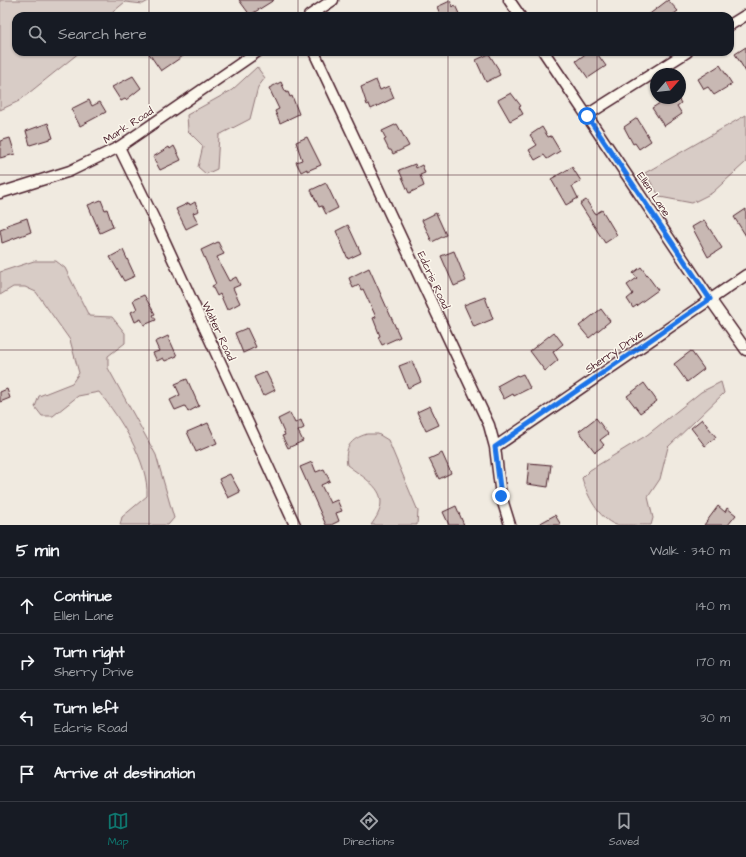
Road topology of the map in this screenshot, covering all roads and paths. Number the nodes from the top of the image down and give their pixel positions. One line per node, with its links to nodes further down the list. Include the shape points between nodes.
1 (332, 0): 3 (street)
2 (509, 0): 4 (street)
3 (315, 12)
4 (517, 12)
5 (746, 15): 6 (street)
6 (734, 22)
7 (251, 56): 12 (street, Mark Road)
8 (316, 56): 17 (street, Edcris Road, via 489,425)
9 (547, 56): 11 (street, Ellen Lane)
10 (681, 56): 11 (street)
11 (587, 116): 15 (street, Ellen Lane)
12 (119, 147): 13 (street, Mark Road, via 70,171); 18 (street, Walter Road, via 160,230)
13 (0, 193)
14 (746, 275): 15 (street, Sherry Drive)
15 (710, 299): 16 (street, Ellen Lane); 17 (street, Sherry Drive)
16 (746, 350)
17 (495, 447): 19 (street, Edcris Road, via 501,496)
18 (295, 525)
19 (510, 525)

